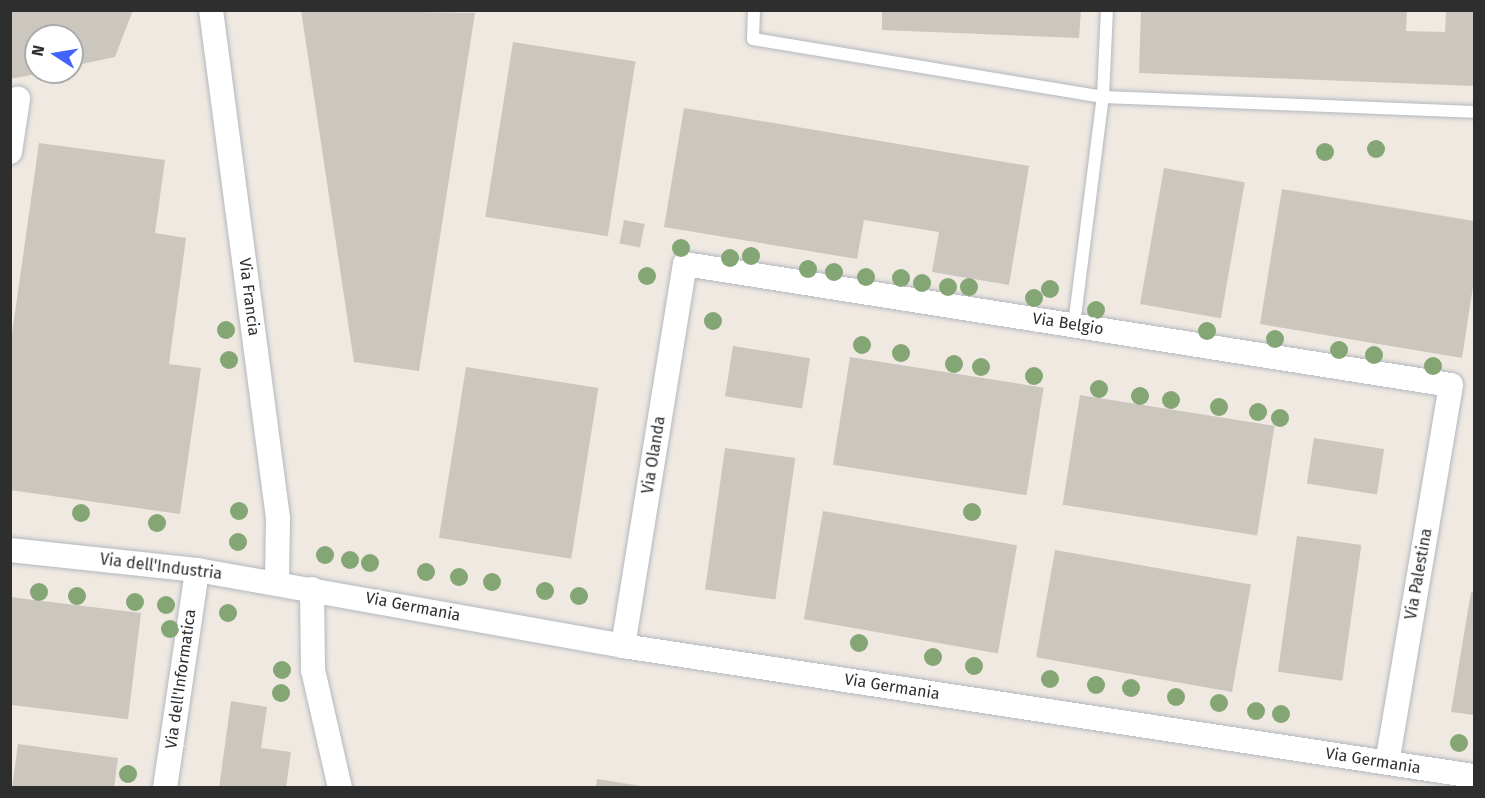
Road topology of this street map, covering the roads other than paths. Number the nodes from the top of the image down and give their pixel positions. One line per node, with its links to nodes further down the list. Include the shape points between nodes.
1 (211, 10): 13 (street, Via Francia, via 278,518)
2 (754, 10): 4 (lane, via 753,39)
3 (1107, 10): 4 (lane)
4 (1103, 97): 6 (lane); 9 (lane)
5 (18, 99): 7 (street)
6 (1474, 112)
7 (10, 152)
8 (686, 264): 9 (street, Via Belgio); 15 (street, Via Olanda)
9 (1074, 325): 10 (street, Via Belgio)
10 (1450, 385): 16 (street, Via Palestina)
11 (10, 550): 12 (street, Via dell'Industria)
12 (197, 570): 13 (street, Via dell'Industria); 18 (street, Via dell'Informatica)
13 (277, 583): 14 (street, Via dell'Industria)
14 (312, 589): 15 (street, Via Germania); 19 (street, via 313,670)
15 (623, 646): 16 (street, Via Germania)
16 (1387, 763): 17 (street, Via Germania)
17 (1474, 776)
18 (165, 788)
19 (340, 788)

